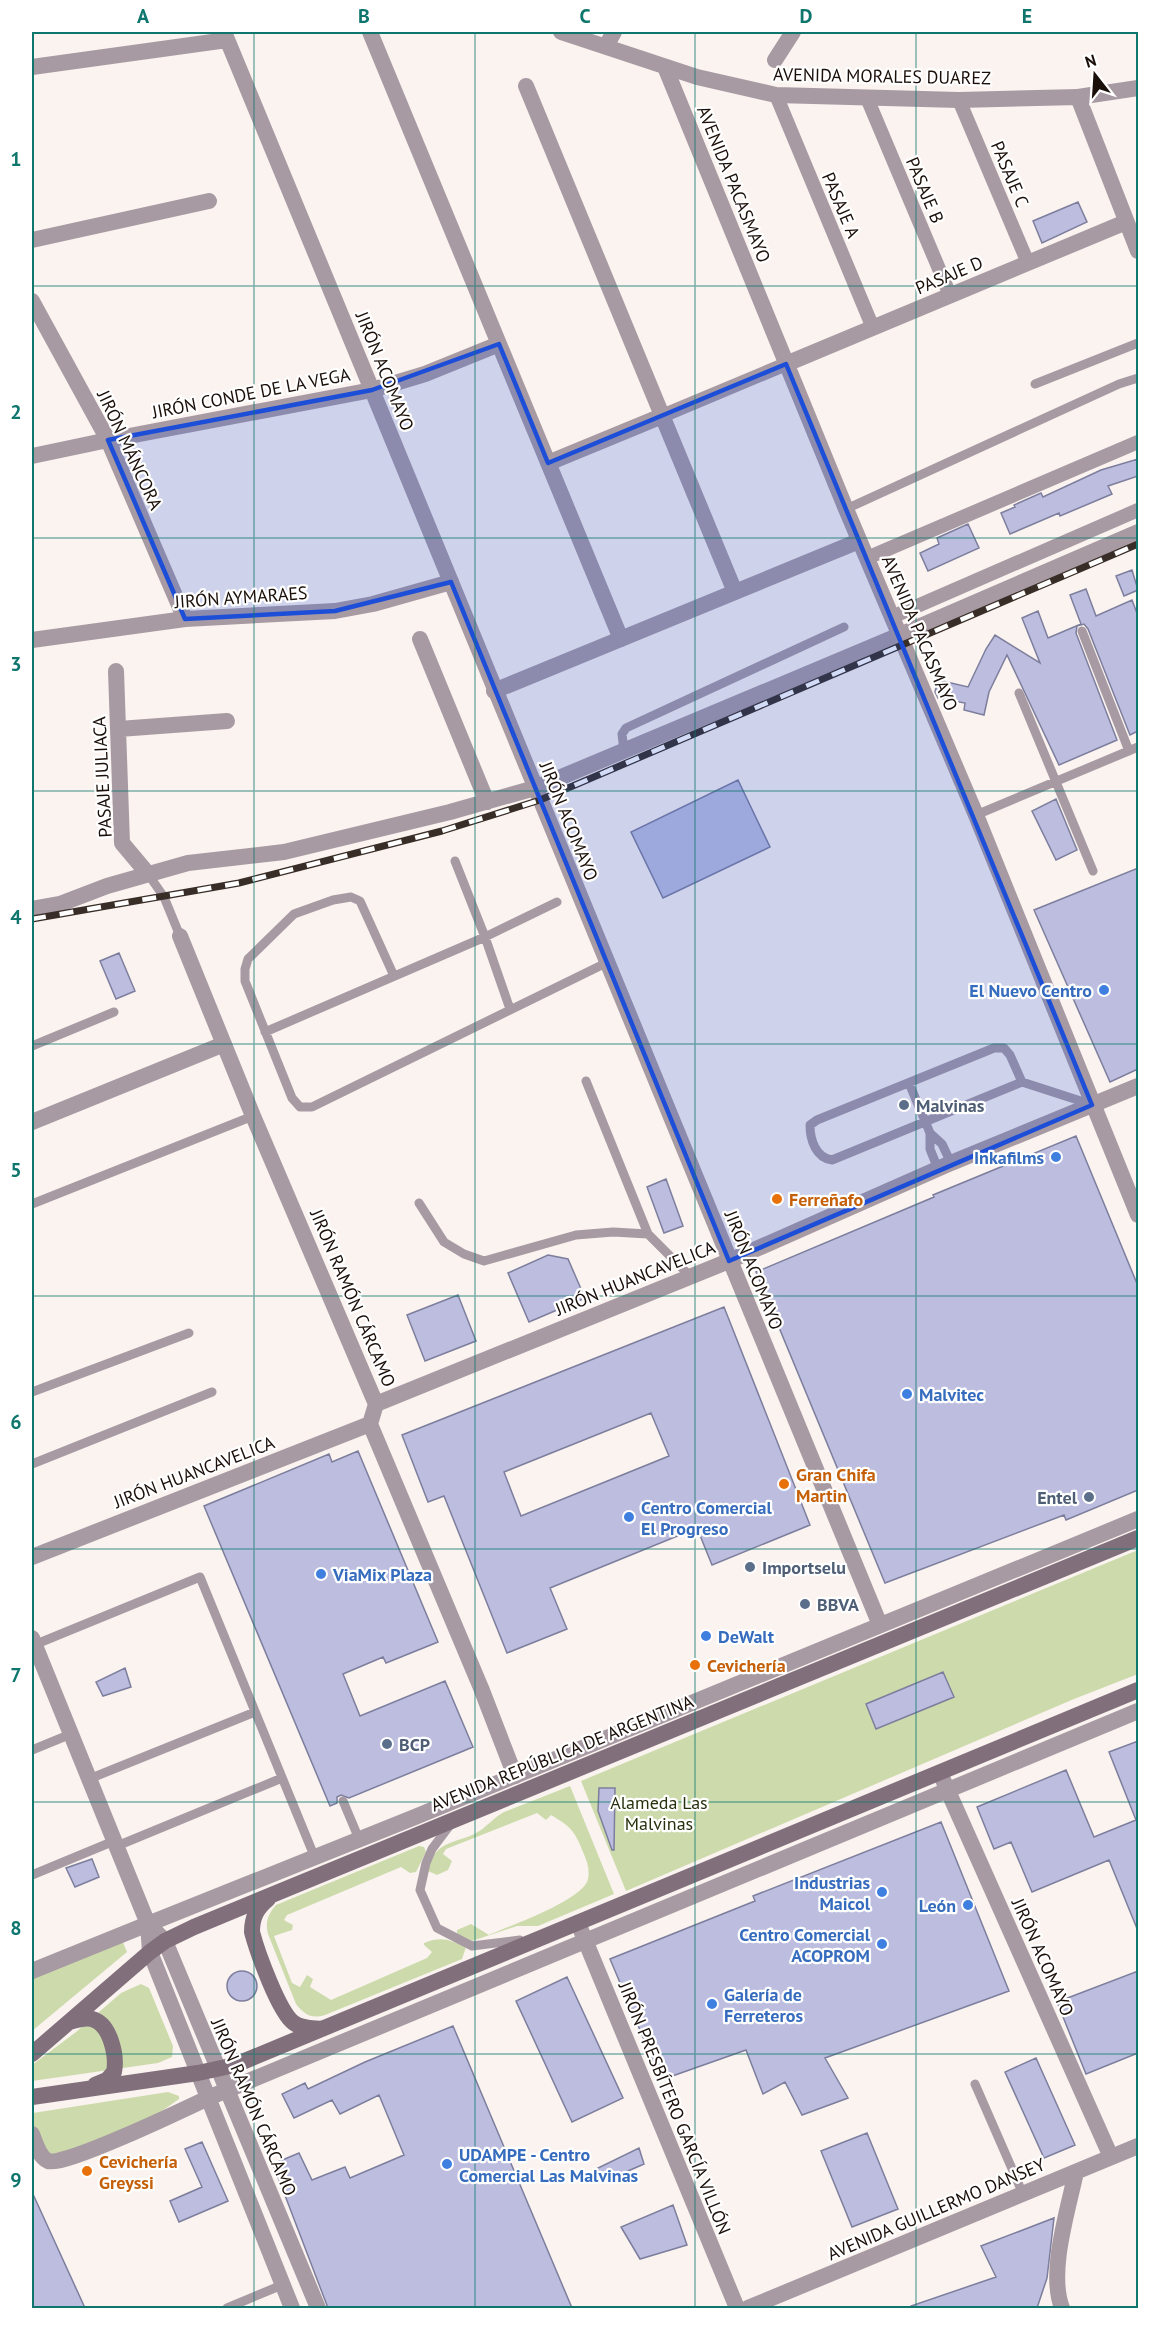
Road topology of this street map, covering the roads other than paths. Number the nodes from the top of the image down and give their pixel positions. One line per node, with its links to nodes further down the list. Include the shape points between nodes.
1 (370, 32): 24 (street)
2 (561, 32): 5 (street, AVENIDA MORALES DUAREZ)
3 (793, 32): 6 (street)
4 (225, 36): 7 (street); 28 (street, JIRÓN ACOMAYO)
5 (610, 39): 8 (street, AVENIDA MORALES DUAREZ)
6 (775, 60)
7 (32, 67)
8 (665, 67): 11 (street, AVENIDA MORALES DUAREZ); 25 (street, AVENIDA PACASMAYO)
9 (526, 86): 29 (street)
10 (1138, 88): 12 (street, AVENIDA MORALES DUAREZ)
11 (776, 96): 13 (street, AVENIDA MORALES DUAREZ); 22 (street, PASAJE A)
12 (1077, 97): 14 (street, AVENIDA MORALES DUAREZ); 16 (street)
13 (867, 98): 14 (street, AVENIDA MORALES DUAREZ); 20 (street, PASAJE B)
14 (960, 100): 19 (street, PASAJE C)
15 (209, 201): 17 (street)
16 (1126, 222): 18 (street); 19 (street, PASAJE D)
17 (32, 240)
18 (1138, 251)
19 (1028, 263): 20 (street, PASAJE D)
20 (950, 296): 22 (street, PASAJE D)
21 (32, 301): 30 (street, JIRÓN MÁNCORA)
22 (873, 328): 25 (street, PASAJE D)
23 (1138, 343): 27 (lane)
24 (499, 344): 28 (street, JIRÓN CONDE DE LA VEGA, via 425,374); 33 (street)
25 (786, 364): 29 (street); 34 (street, AVENIDA PACASMAYO)
26 (1138, 378): 34 (lane)
27 (1035, 384)
28 (372, 390): 30 (street, JIRÓN CONDE DE LA VEGA); 39 (street, JIRÓN ACOMAYO)
29 (662, 416): 33 (street); 40 (street)
30 (108, 440): 32 (street, JIRÓN CONDE DE LA VEGA); 42 (street, JIRÓN MÁNCORA)
31 (1138, 442): 38 (street)
32 (32, 456)
33 (548, 463): 47 (street)
34 (846, 509): 37 (street, AVENIDA PACASMAYO)
35 (1138, 510): 41 (street)
36 (1138, 532): 45 (street)
37 (859, 540): 38 (street, AVENIDA PACASMAYO); 40 (street)
38 (867, 558): 41 (street, AVENIDA PACASMAYO)
39 (451, 582): 42 (street, JIRÓN AYMARAES, via 335,611); 50 (street, JIRÓN ACOMAYO)
40 (735, 592): 47 (street)
41 (892, 616): 45 (street, AVENIDA PACASMAYO)
42 (185, 619): 48 (street, JIRÓN AYMARAES)
43 (844, 627): 55 (lane, via 627,728 622,734)
44 (1082, 631): 54 (lane)
45 (900, 635): 55 (street); 59 (street, AVENIDA PACASMAYO)
46 (420, 639): 58 (street)
47 (621, 639): 50 (street)
48 (32, 640)
49 (116, 671): 53 (street, PASAJE JULIACA)
50 (494, 691): 57 (street, JIRÓN ACOMAYO)
51 (1019, 693): 56 (lane)
52 (227, 721): 53 (street)
53 (119, 729): 62 (street, PASAJE JULIACA, via 122,843)
54 (1134, 749): 56 (lane)
55 (624, 751): 57 (street)
56 (1056, 782): 59 (lane); 61 (lane)
57 (535, 788): 58 (street); 67 (street, JIRÓN ACOMAYO)
58 (487, 802): 62 (street, via 284,852 188,863)
59 (976, 815): 78 (street, AVENIDA PACASMAYO)
60 (454, 861): 66 (lane)
61 (1093, 871)
62 (148, 874): 64 (street, via 60,904); 65 (lane, JIRÓN RAMÓN CÁRCAMO, via 164,897)
63 (557, 902): 66 (lane)
64 (32, 909)
65 (180, 936): 72 (street, JIRÓN RAMÓN CÁRCAMO)
66 (485, 937): 68 (lane); 69 (lane)
67 (606, 963): 69 (lane); 87 (street, JIRÓN ACOMAYO)
68 (394, 976): 71 (lane); 71 (lane, via 360,901 342,898 294,914 256,950 245,969 245,981)
69 (510, 1009): 71 (lane, via 312,1107 300,1107 292,1098)
70 (114, 1012): 73 (lane)
71 (265, 1032)
72 (224, 1044): 79 (street, JIRÓN RAMÓN CÁRCAMO); 81 (street)
73 (32, 1046)
74 (586, 1081): 86 (lane)
75 (1022, 1082): 76 (lane, via 1010,1054 1004,1048 994,1048); 78 (lane); 80 (lane)
76 (909, 1083): 80 (lane); 80 (lane, via 817,1120 810,1125 810,1135 819,1154 832,1160)
77 (1138, 1086): 78 (street, JIRÓN HUANCAVELICA)
78 (1092, 1105): 82 (street, JIRÓN HUANCAVELICA); 85 (street, AVENIDA PACASMAYO)
79 (253, 1116): 84 (lane); 92 (street, JIRÓN RAMÓN CÁRCAMO)
80 (926, 1121): 82 (lane, via 942,1144)
81 (32, 1122)
82 (944, 1166): 87 (street, JIRÓN HUANCAVELICA)
83 (419, 1203): 86 (lane, via 444,1242 484,1262 576,1235)
84 (32, 1204)
85 (1138, 1215)
86 (648, 1234): 88 (lane)
87 (729, 1261): 88 (street, JIRÓN HUANCAVELICA); 98 (street, JIRÓN ACOMAYO)
88 (691, 1276): 92 (street, JIRÓN HUANCAVELICA)
89 (189, 1333): 90 (lane)
90 (32, 1392)
91 (212, 1392): 94 (lane)
92 (376, 1404): 93 (street, JIRÓN RAMÓN CÁRCAMO)
93 (370, 1424): 97 (street, JIRÓN HUANCAVELICA); 106 (street)
94 (32, 1464)
95 (1138, 1519): 98 (street, AVENIDA REPÚBLICA DE ARGENTINA)
96 (1138, 1538): 111 (main road, AVENIDA REPÚBLICA DE ARGENTINA)
97 (32, 1557)
98 (880, 1625): 106 (street, AVENIDA REPÚBLICA DE ARGENTINA)
99 (32, 1641): 102 (lane, via 200,1577); 103 (street, JIRÓN RAMÓN CÁRCAMO)
100 (1138, 1690): 105 (main road)
101 (1138, 1711): 109 (street)
102 (255, 1712): 107 (lane); 108 (lane)
103 (71, 1734): 104 (lane); 108 (street, JIRÓN RAMÓN CÁRCAMO)
104 (32, 1750)
105 (940, 1773): 109 (street, JIRÓN ACOMAYO); 117 (main road)
106 (515, 1776): 112 (street, AVENIDA REPÚBLICA DE ARGENTINA)
107 (282, 1778): 113 (lane); 114 (lane)
108 (89, 1779): 113 (street, JIRÓN RAMÓN CÁRCAMO)
109 (947, 1790): 121 (street); 136 (street, JIRÓN ACOMAYO)
110 (343, 1801): 112 (lane)
111 (458, 1816): 116 (main road, AVENIDA REPÚBLICA DE ARGENTINA); 119 (lane, via 434,1845 420,1890 437,1928 472,1946)
112 (359, 1839): 114 (street, AVENIDA REPÚBLICA DE ARGENTINA)
113 (116, 1843): 115 (lane); 118 (street, JIRÓN RAMÓN CÁRCAMO)
114 (315, 1858): 118 (street, AVENIDA REPÚBLICA DE ARGENTINA)
115 (32, 1875)
116 (273, 1894): 120 (main road, AVENIDA REPÚBLICA DE ARGENTINA); 125 (main road, via 256,1911 252,1922 255,1943 287,2015 302,2027)
117 (578, 1923): 119 (main road); 121 (street, JIRÓN PRESBÍTERO GARCÍA VILLÓN)
118 (148, 1924): 120 (street, JIRÓN RAMÓN CÁRCAMO); 122 (street, JIRÓN RAMÓN CÁRCAMO); 123 (street, AVENIDA REPÚBLICA DE ARGENTINA)
119 (550, 1934): 125 (main road)
120 (165, 1941): 122 (main road, AVENIDA REPÚBLICA DE ARGENTINA); 127 (street, JIRÓN RAMÓN CÁRCAMO)
121 (585, 1941): 131 (street); 143 (street, JIRÓN PRESBÍTERO GARCÍA VILLÓN)
122 (150, 1952): 124 (main road, AVENIDA REPÚBLICA DE ARGENTINA); 128 (street, JIRÓN RAMÓN CÁRCAMO)
123 (32, 1971)
124 (69, 2022): 126 (main road, AVENIDA REPÚBLICA DE ARGENTINA); 130 (main road, via 85,2018 101,2024 114,2055 114,2072)
125 (325, 2029): 127 (main road)
126 (32, 2054)
127 (217, 2070): 128 (main road); 131 (street, JIRÓN RAMÓN CÁRCAMO)
128 (198, 2073): 130 (main road); 133 (street, JIRÓN RAMÓN CÁRCAMO)
129 (975, 2084): 138 (lane)
130 (88, 2088): 132 (main road)
131 (226, 2089): 133 (street); 142 (street, JIRÓN RAMÓN CÁRCAMO)
132 (32, 2097)
133 (208, 2098): 134 (street, via 59,2162 42,2157); 139 (street, JIRÓN RAMÓN CÁRCAMO)
134 (32, 2134)
135 (1138, 2146): 136 (street, AVENIDA GUILLERMO DANSEY)
136 (1111, 2157): 137 (street, AVENIDA GUILLERMO DANSEY)
137 (1076, 2172): 138 (street, AVENIDA GUILLERMO DANSEY); 145 (street, via 1060,2255 1058,2282)
138 (1023, 2194): 144 (street, AVENIDA GUILLERMO DANSEY)
139 (282, 2285): 140 (lane); 141 (street, JIRÓN RAMÓN CÁRCAMO)
140 (227, 2308)
141 (292, 2308)
142 (318, 2308)
143 (737, 2308)
144 (748, 2308)
145 (1062, 2308)

